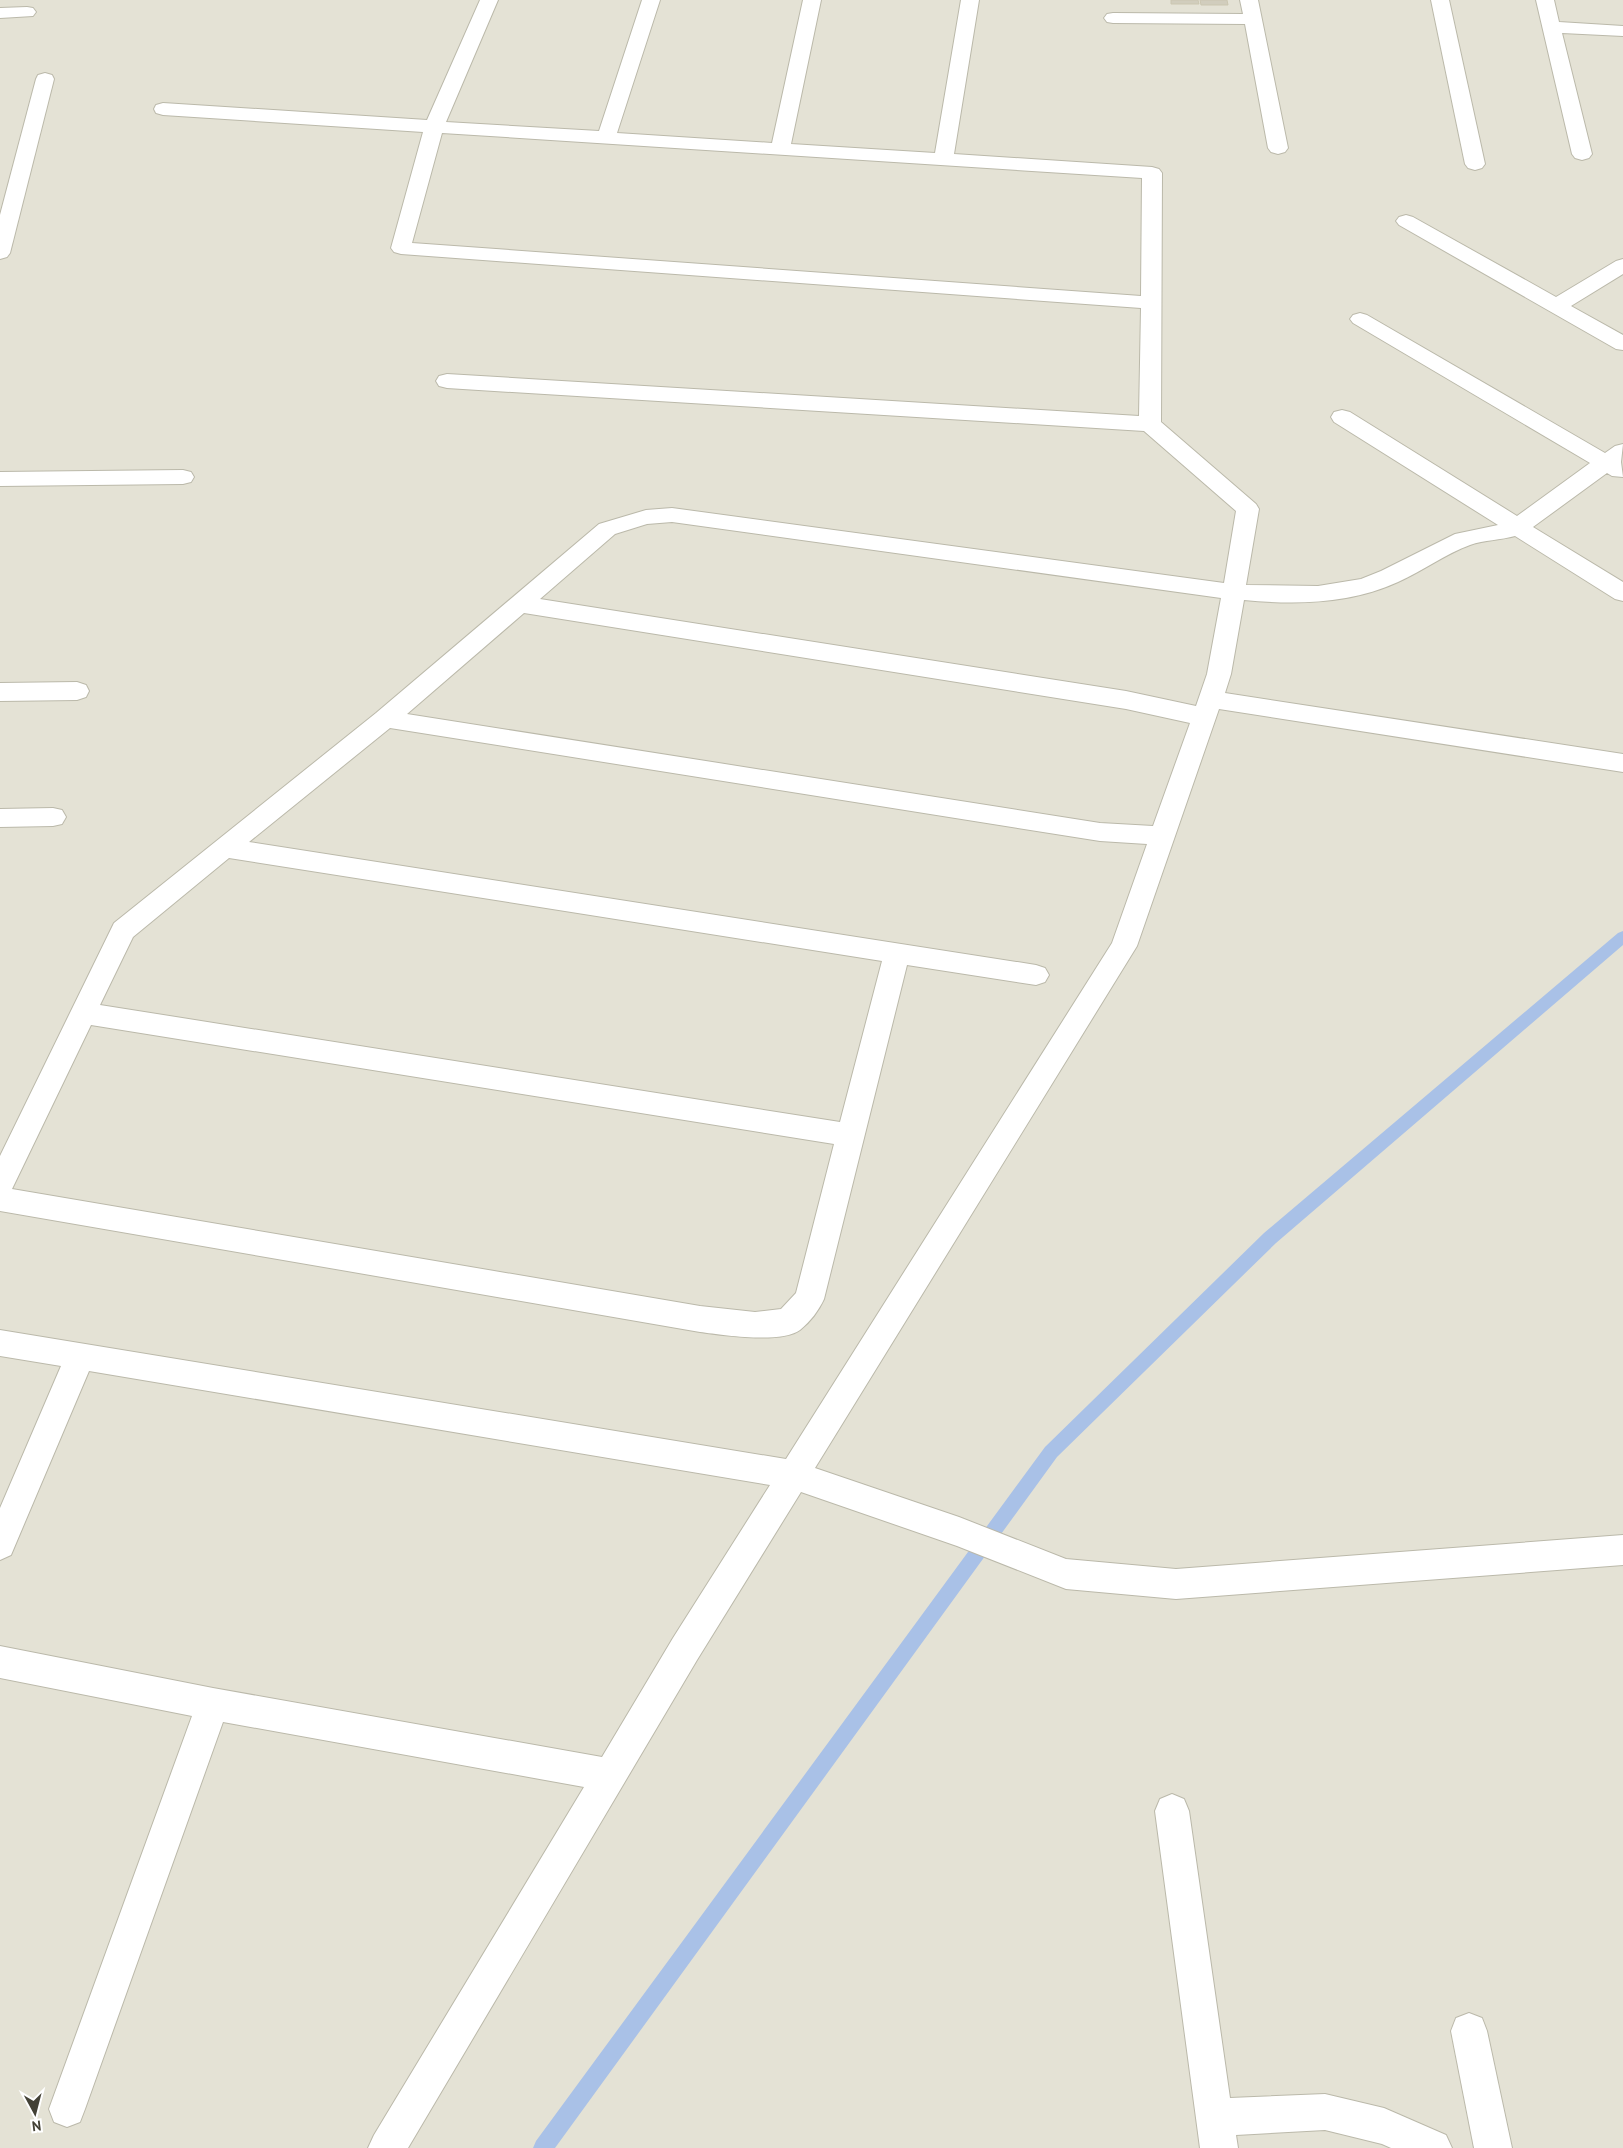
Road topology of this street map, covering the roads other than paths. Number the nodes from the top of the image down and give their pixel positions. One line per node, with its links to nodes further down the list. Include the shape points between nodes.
1 (489, 0): 16 (street)
2 (651, 0): 17 (street)
3 (812, 0): 19 (street)
4 (970, 0): 21 (street)
5 (1249, 0): 11 (street)
6 (1440, 0): 22 (street)
7 (1545, 0): 12 (street)
8 (27, 12): 9 (street)
9 (0, 13)
10 (1113, 18): 11 (street)
11 (1253, 19): 18 (street)
12 (1551, 27): 13 (street); 20 (street)
13 (1623, 31)
14 (45, 79): 24 (street)
15 (163, 110): 16 (street)
16 (434, 127): 17 (street); 26 (street, via 401,248)
17 (606, 138): 19 (street)
18 (1278, 148)
19 (780, 149): 21 (street)
20 (1582, 154)
21 (943, 160): 26 (street, via 1152,173)
22 (1474, 164)
23 (1406, 221): 27 (street)
24 (1, 245)
25 (1623, 265): 27 (street)
26 (1151, 303): 32 (street)
27 (1556, 306): 29 (street)
28 (1360, 319): 33 (street)
29 (1623, 344)
30 (447, 381): 32 (street)
31 (1342, 417): 36 (street)
32 (1150, 424): 37 (street, via 1248,509)
33 (1617, 462): 36 (street)
34 (183, 477): 35 (street)
35 (0, 479)
36 (1517, 526): 37 (street, via 1495,534 1464,538 1388,577 1343,592 1293,596); 38 (street)
37 (1233, 592): 39 (street, via 672,515 646,517 607,529); 42 (street, via 1219,674)
38 (1623, 593)
39 (520, 604): 42 (street, via 1126,700); 43 (street)
40 (77, 691): 41 (street)
41 (0, 692)
42 (1207, 708): 44 (street); 47 (street)
43 (385, 719): 47 (street, via 1100,832); 48 (street)
44 (1623, 763)
45 (53, 817): 46 (street)
46 (0, 818)
47 (1162, 836): 57 (street, via 1124,946)
48 (224, 848): 49 (street); 51 (street, via 123,930)
49 (897, 953): 50 (street); 52 (street)
50 (1036, 975)
51 (83, 1014): 52 (street); 53 (street)
52 (851, 1135): 54 (street, via 809,1300 790,1321 754,1325 700,1319)
53 (0, 1185)
54 (0, 1199)
55 (0, 1343): 56 (street)
56 (80, 1356): 57 (street); 58 (street)
57 (794, 1475): 59 (street, via 959,1532 1066,1574 1176,1584); 62 (street)
58 (3, 1533)
59 (1623, 1550)
60 (0, 1662): 61 (street)
61 (213, 1704): 62 (street); 65 (street)
62 (610, 1775): 67 (street)
63 (1172, 1811): 66 (street)
64 (1469, 2030): 69 (street)
65 (67, 2109)
66 (1217, 2133): 68 (street, via 1325,2112 1384,2126)
67 (387, 2148)
68 (1433, 2148)
69 (1493, 2148)

